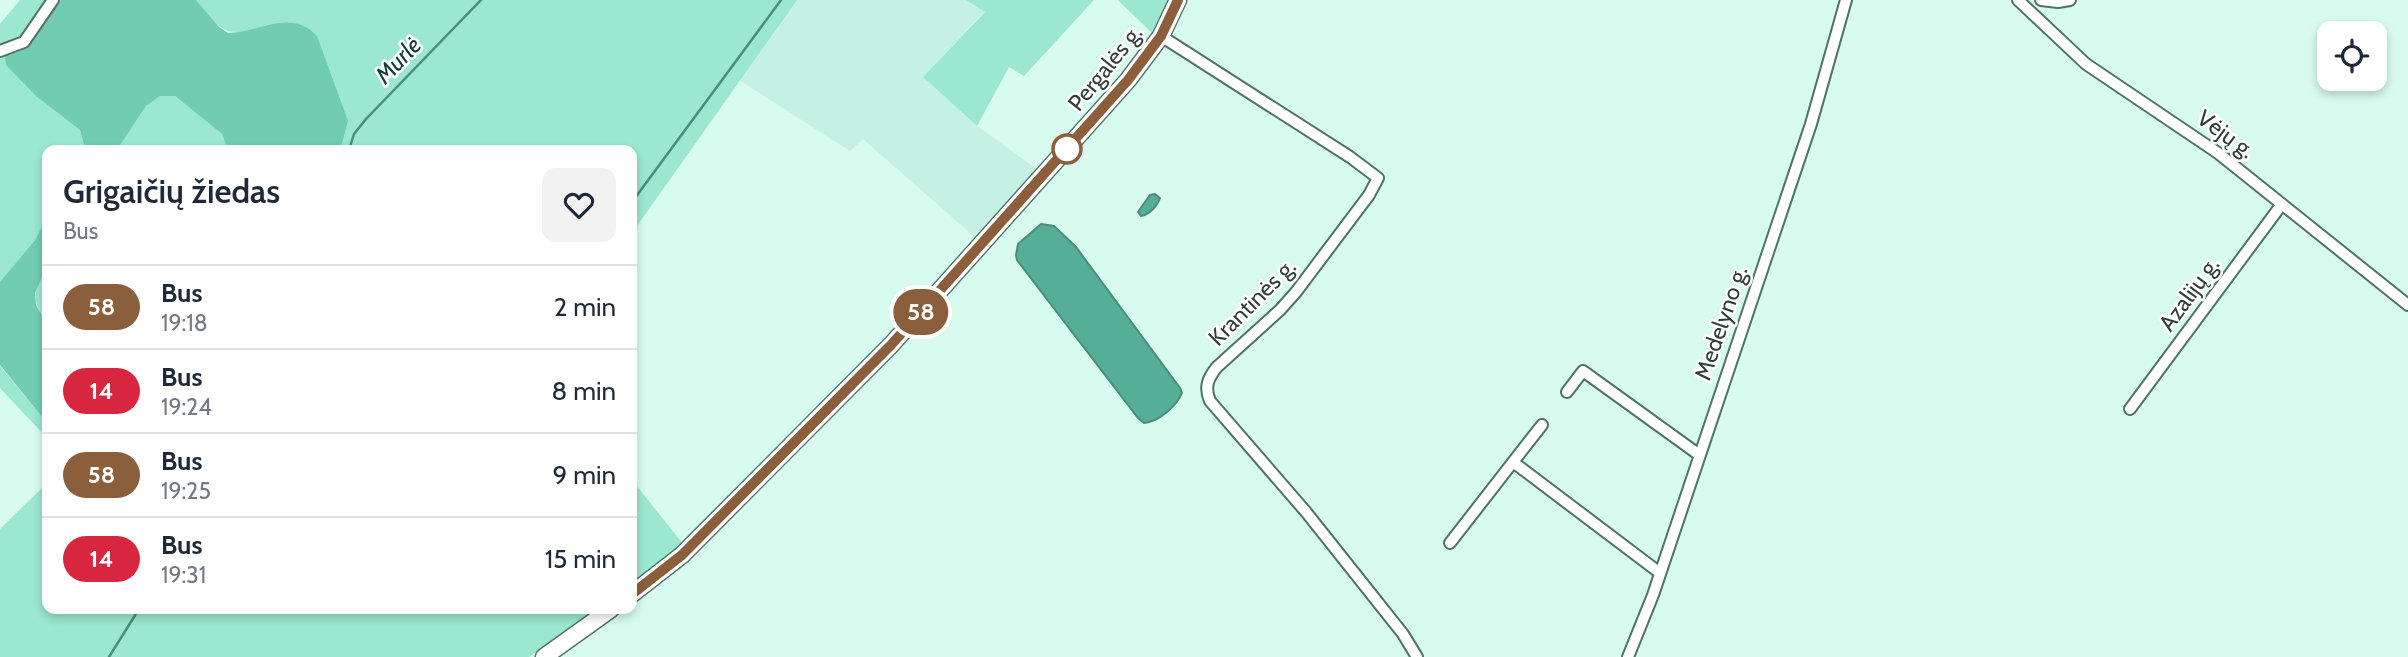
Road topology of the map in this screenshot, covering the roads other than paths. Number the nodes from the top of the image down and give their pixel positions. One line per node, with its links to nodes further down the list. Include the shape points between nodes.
1 (53, 0): 8 (street, via 24,42)
2 (1178, 0): 7 (main road, Pergalės g.)
3 (1846, 0): 14 (street, Medelyno g., via 1811,124)
4 (2018, 0): 9 (street, Vėjų g., via 2086,64 2218,153)
5 (2041, 0): 6 (street)
6 (2070, 0)
7 (1161, 36): 18 (main road, Pergalės g., via 1128,80 891,345 701,538); 21 (street, Krantinės g., via 1378,178 1303,283 1217,367 1206,389 1210,401 1306,512)
8 (0, 51)
9 (2282, 204): 10 (street, Vėjų g.); 12 (street, Azalijų g.)
10 (2408, 305)
11 (1567, 392): 14 (street, via 1583,372)
12 (2130, 409)
13 (1542, 425): 15 (street)
14 (1698, 454): 17 (street, Medelyno g.)
15 (1513, 462): 16 (street); 17 (street)
16 (1450, 543)
17 (1660, 573): 22 (street, Medelyno g.)
18 (637, 590)
19 (604, 614): 20 (main road)
20 (544, 657)
21 (1418, 657)
22 (1628, 657)

